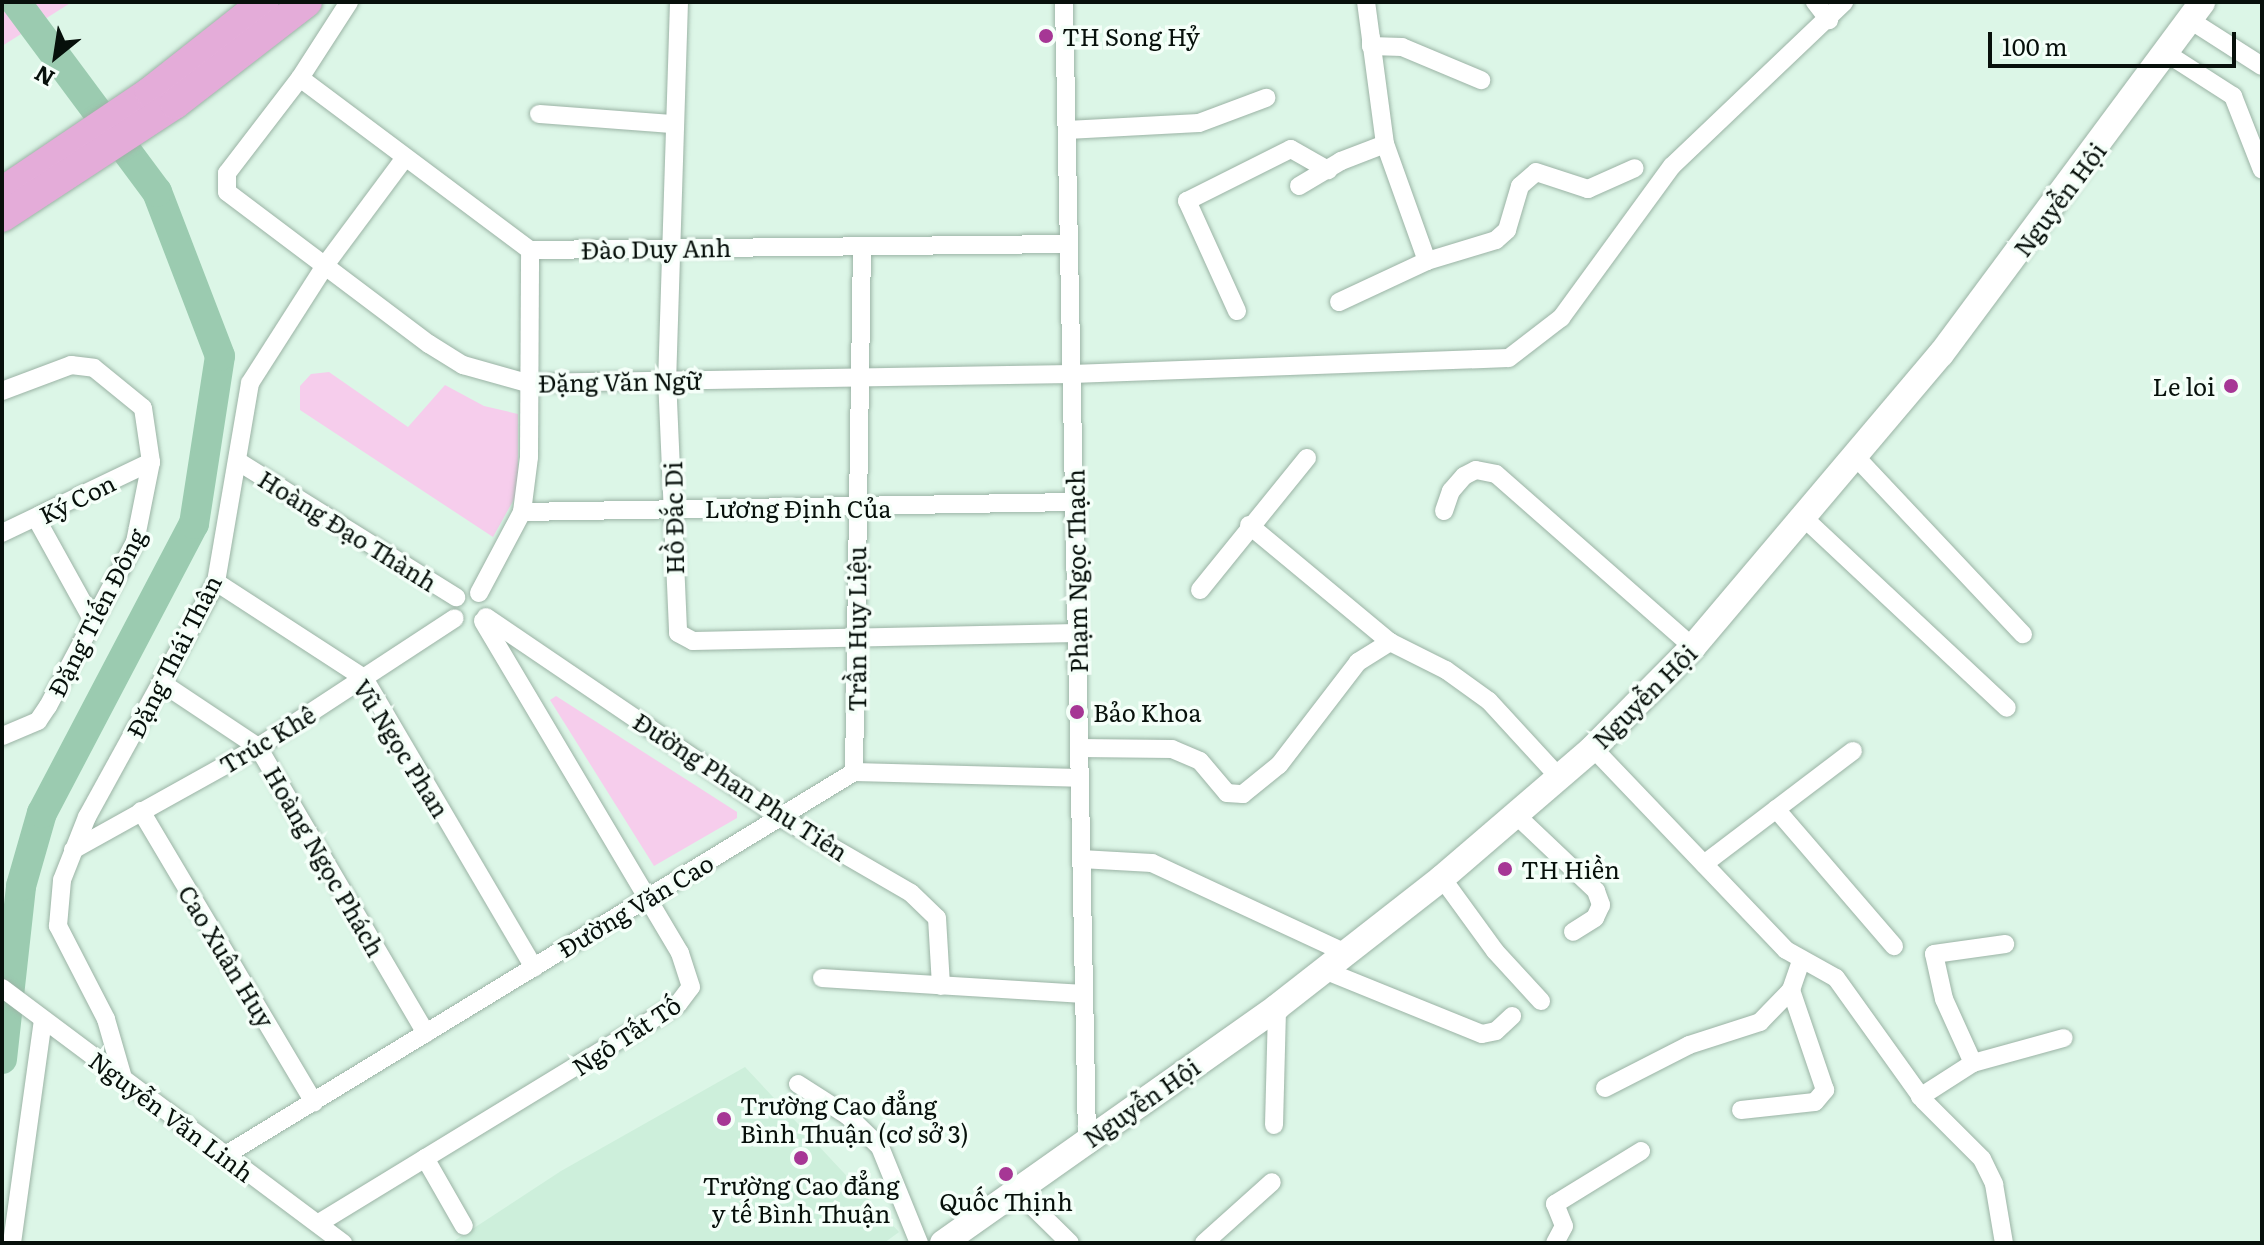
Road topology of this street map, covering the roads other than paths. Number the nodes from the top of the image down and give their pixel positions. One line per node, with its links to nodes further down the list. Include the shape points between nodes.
1 (264, 2): 16 (main road)
2 (307, 2): 16 (main road)
3 (349, 2): 14 (street)
4 (679, 2): 19 (street, Hồ Đắc Di)
5 (1366, 2): 11 (street)
6 (1815, 2): 10 (street)
7 (1844, 2): 10 (street, Đặng Văn Ngữ)
8 (1070, 4): 20 (street, Phạm Ngọc Thạch)
9 (2196, 11): 12 (street, Nguyễn Hội); 13 (street)
10 (1829, 20): 38 (street, Đặng Văn Ngữ, via 1672,166 1561,318 1509,358)
11 (1371, 46): 15 (street, via 1402,47); 21 (street)
12 (2166, 53): 25 (street, via 2233,96); 43 (street, Nguyễn Hội, via 1951,342)
13 (2262, 66)
14 (300, 78): 22 (street); 35 (street, Đặng Văn Ngữ, via 227,173 227,192)
15 (1481, 80)
16 (162, 98): 26 (main road)
17 (1266, 98): 20 (street, via 1199,123)
18 (539, 114): 19 (street)
19 (673, 124): 31 (street, Hồ Đắc Di)
20 (1067, 130): 30 (street, Phạm Ngọc Thạch)
21 (1385, 144): 24 (street); 34 (street)
22 (404, 159): 33 (street); 35 (street, Đặng Thái Thân)
23 (1635, 168): 34 (street, via 1588,189 1536,172 1520,186 1507,230 1496,240)
24 (1328, 170): 27 (street); 37 (street, via 1291,149 1187,201)
25 (2262, 170)
26 (50, 175): 28 (main road); 29 (main road)
27 (1299, 186)
28 (2, 192)
29 (2, 217)
30 (1069, 244): 32 (street, Đào Duy Anh); 38 (street, Phạm Ngọc Thạch)
31 (670, 247): 32 (street, Đào Duy Anh); 33 (street, Đào Duy Anh); 39 (street, Hồ Đắc Di)
32 (862, 247): 40 (street, Trần Huy Liệu)
33 (530, 250): 41 (street)
34 (1427, 261): 36 (street)
35 (326, 264): 41 (street, Đặng Văn Ngữ, via 463,365); 46 (street, Đặng Thái Thân, via 250,383 242,407)
36 (1339, 302)
37 (1237, 311)
38 (1072, 374): 40 (street, Đặng Văn Ngữ); 47 (street, Phạm Ngọc Thạch)
39 (667, 378): 40 (street, Đặng Văn Ngữ); 41 (street, Đặng Văn Ngữ); 48 (street, Hồ Đắc Di)
40 (859, 379): 49 (street, Trần Huy Liệu)
41 (527, 383): 51 (street, via 529,457)
42 (2, 391): 45 (street, Đặng Tiến Đông, via 71,365 94,368 143,408)
43 (1855, 456): 52 (street, Nguyễn Hội); 64 (street)
44 (1307, 458): 54 (street)
45 (151, 462): 53 (street, Ký Con); 61 (street, Đặng Tiến Đông, via 135,542)
46 (239, 462): 56 (street, Đặng Thái Thân); 59 (street, Hoàng Đạo Thành)
47 (1074, 502): 49 (street, Lương Định Của); 63 (street, Phạm Ngọc Thạch)
48 (675, 508): 49 (street, Lương Định Của); 51 (street, Lương Định Của); 65 (street, Hồ Đắc Di, via 678,633 693,641)
49 (856, 509): 65 (street, Trần Huy Liệu)
50 (1444, 511): 67 (street, via 1464,476 1476,470 1496,474)
51 (522, 512): 58 (street)
52 (1803, 517): 67 (street, Nguyễn Hội); 72 (street)
53 (36, 518): 55 (street, Ký Con); 61 (street)
54 (1249, 525): 57 (street); 66 (street)
55 (2, 533)
56 (216, 582): 70 (street, Vũ Ngọc Phan); 71 (street, Đặng Thái Thân)
57 (1200, 590)
58 (479, 593): 59 (street); 62 (street, via 488,604)
59 (456, 597): 60 (street)
60 (455, 618): 62 (street, via 471,626); 70 (street, Trúc Khê)
61 (92, 619): 73 (street, Đặng Tiến Đông, via 38,721)
62 (484, 619): 68 (street, Đường Phan Phu Tiên); 69 (street, Ngô Tất Tố)
63 (1077, 633): 65 (street, Hồ Đắc Di); 75 (street, Phạm Ngọc Thạch)
64 (2023, 634)
65 (856, 640): 78 (street, Trần Huy Liệu)
66 (1390, 642): 75 (street, via 1358,662 1279,765 1243,794 1227,793 1200,761 1172,749); 79 (street, via 1446,670 1489,701)
67 (1693, 647): 76 (street, Nguyễn Hội)
68 (538, 651): 69 (street); 84 (street, Đường Phan Phu Tiên)
69 (510, 673): 89 (street, Ngô Tất Tố)
70 (364, 678): 74 (street, Trúc Khê); 95 (street, Vũ Ngọc Phan)
71 (162, 683): 74 (street, Hoàng Ngọc Phách); 85 (street, Đặng Thái Thân)
72 (2007, 708)
73 (2, 736)
74 (258, 747): 82 (street, Trúc Khê); 106 (street, Hoàng Ngọc Phách)
75 (1079, 748): 80 (street, Phạm Ngọc Thạch)
76 (1593, 748): 79 (street, Nguyễn Hội); 87 (street)
77 (1853, 751): 81 (street)
78 (854, 772): 80 (street); 84 (street, Đường Văn Cao)
79 (1559, 777): 83 (street, Nguyễn Hội)
80 (1079, 778): 86 (street, Phạm Ngọc Thạch)
81 (1776, 809): 87 (street); 92 (street)
82 (141, 811): 85 (street, Trúc Khê); 113 (street, Cao Xuân Huy)
83 (1515, 814): 88 (street, Nguyễn Hội); 90 (street, via 1596,891 1601,905 1595,918)
84 (780, 817): 89 (street, Đường Văn Cao); 98 (street, Đường Phan Phu Tiên, via 926,906 939,931)
85 (73, 850): 109 (street, Đặng Thái Thân, via 56,902 58,926 106,1019)
86 (1081, 859): 93 (street, via 1152,863); 101 (street, Phạm Ngọc Thạch)
87 (1704, 864): 94 (street)
88 (1442, 878): 93 (street, Nguyễn Hội); 102 (street, via 1495,951)
89 (647, 898): 95 (street, Đường Văn Cao); 119 (street, Ngô Tất Tố, via 692,977 685,999)
90 (1573, 932)
91 (2005, 944): 108 (street, via 1934,954 1944,999)
92 (1894, 946)
93 (1346, 953): 96 (street, Nguyễn Hội)
94 (1801, 961): 100 (street); 112 (street, via 1836,978)
95 (534, 968): 106 (street, Đường Văn Cao)
96 (1324, 970): 103 (street, Nguyễn Hội); 104 (street, via 1482,1034 1496,1031)
97 (822, 978): 98 (street)
98 (941, 986): 101 (street)
99 (2, 988): 105 (street, Nguyễn Văn Linh)
100 (1791, 990): 111 (street, via 1760,1022 1689,1045); 114 (street, via 1825,1090 1815,1102)
101 (1084, 994): 116 (street, Phạm Ngọc Thạch)
102 (1541, 1001)
103 (1277, 1007): 115 (street); 116 (street, Nguyễn Hội)
104 (1512, 1016)
105 (43, 1019): 109 (street, Nguyễn Văn Linh); 124 (street)
106 (426, 1033): 113 (street, Đường Văn Cao)
107 (2064, 1038): 108 (street)
108 (1973, 1063): 112 (street)
109 (123, 1078): 118 (street, Nguyễn Văn Linh)
110 (798, 1084): 126 (street, via 848,1116 880,1147)
111 (1605, 1088)
112 (1920, 1097): 131 (street, via 1982,1159 1994,1184)
113 (314, 1102): 118 (street, Đường Văn Cao)
114 (1741, 1110)
115 (1274, 1125)
116 (1087, 1140): 121 (street, Nguyễn Hội)
117 (1641, 1151): 130 (street, via 1555,1204 1564,1226)
118 (224, 1156): 122 (street, Nguyễn Văn Linh)
119 (425, 1158): 122 (street, Ngô Tất Tố); 123 (street)
120 (1272, 1182): 129 (street)
121 (1015, 1189): 127 (street, Nguyễn Hội); 128 (street)
122 (319, 1223): 125 (street, Nguyễn Văn Linh)
123 (464, 1226)
124 (12, 1243)
125 (343, 1243)
126 (919, 1243)
127 (943, 1243)
128 (1070, 1243)
129 (1204, 1243)
130 (1555, 1243)
131 (2004, 1243)

